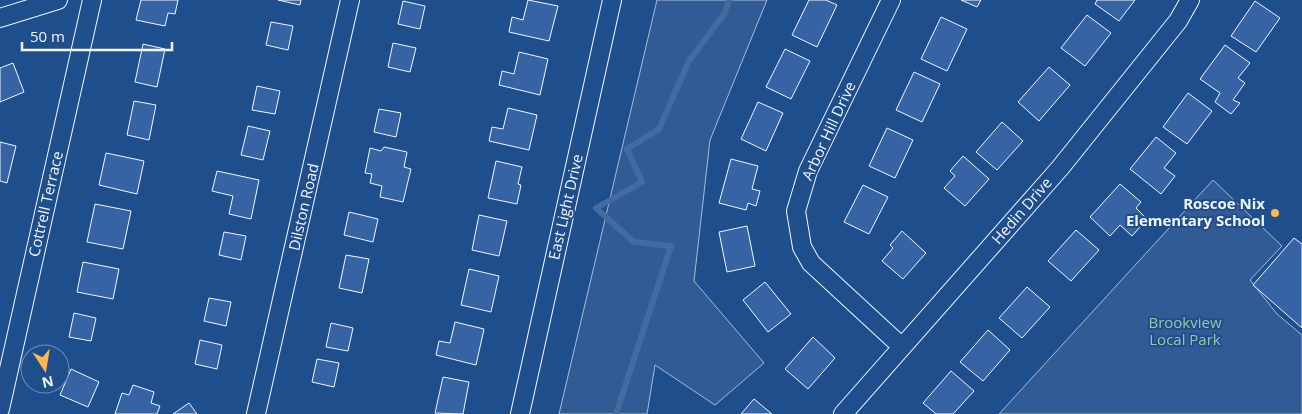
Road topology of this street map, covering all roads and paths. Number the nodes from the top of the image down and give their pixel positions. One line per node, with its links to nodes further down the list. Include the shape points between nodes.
1 (58, 0): 7 (street)
2 (92, 0): 9 (street, Cottrell Terrace)
3 (350, 0): 10 (street, Dilston Road)
4 (612, 0): 11 (street, East Light Drive)
5 (891, 0): 8 (street, Arbor Hill Drive, via 808,171 796,211 802,247 812,263)
6 (1190, 0): 8 (street, Hedin Drive, via 1178,21 1060,168)
7 (0, 18)
8 (902, 347): 12 (street, Hedin Drive)
9 (0, 409)
10 (256, 414)
11 (520, 414)
12 (843, 414)

